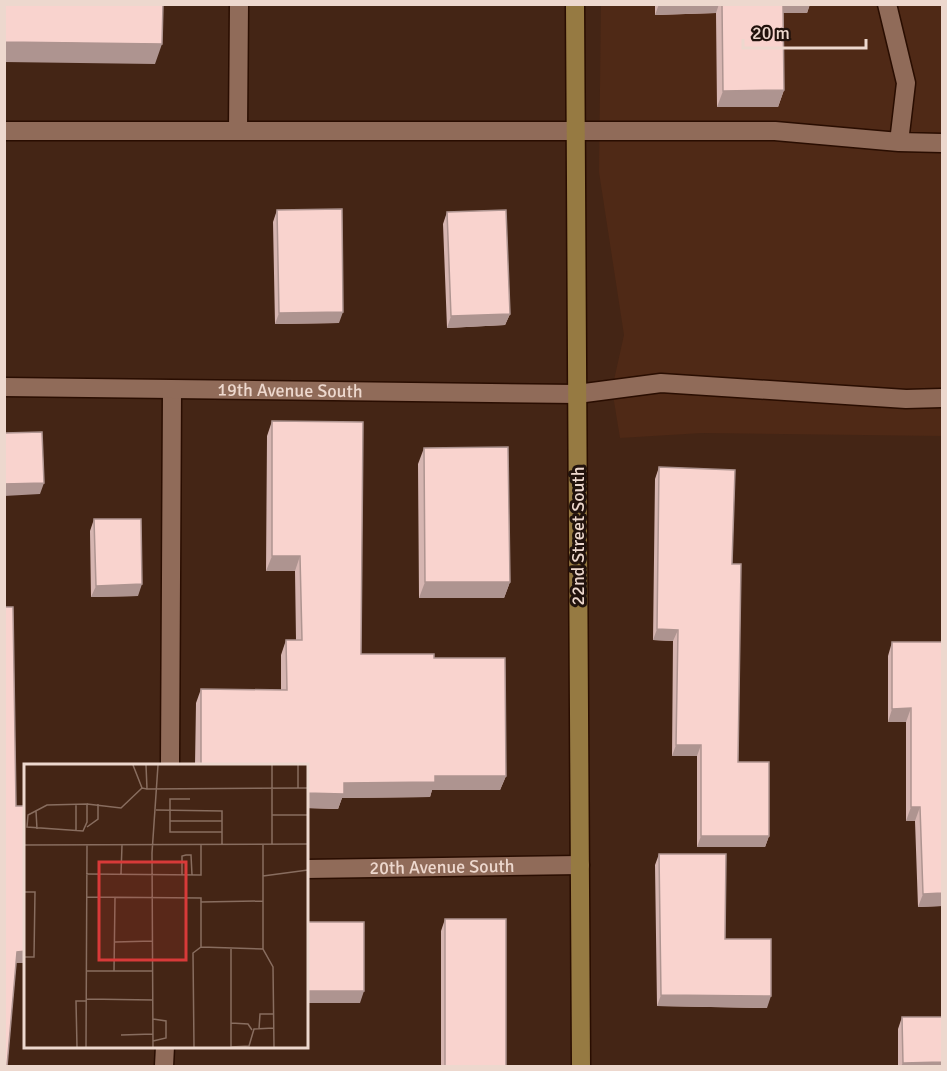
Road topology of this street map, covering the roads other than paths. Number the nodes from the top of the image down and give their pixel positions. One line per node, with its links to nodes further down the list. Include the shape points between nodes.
1 (239, 4): 5 (street)
2 (575, 4): 4 (street, 22nd Street South)
3 (887, 4): 7 (street, via 906,83)
4 (576, 129): 5 (street); 7 (street, via 775,130); 11 (street, 22nd Street South)
5 (238, 130): 6 (street)
6 (4, 131)
7 (899, 142): 8 (street)
8 (942, 143)
9 (4, 387): 10 (street, 19th Avenue South)
10 (172, 391): 11 (street, 19th Avenue South); 13 (street)
11 (577, 394): 12 (street, 19th Avenue South, via 661,383); 14 (street, 22nd Street South)
12 (942, 398)
13 (170, 764)
14 (580, 865): 15 (street, 20th Avenue South); 18 (street, 22nd Street South)
15 (308, 869)
16 (165, 1047): 17 (street)
17 (164, 1066)
18 (581, 1066)

